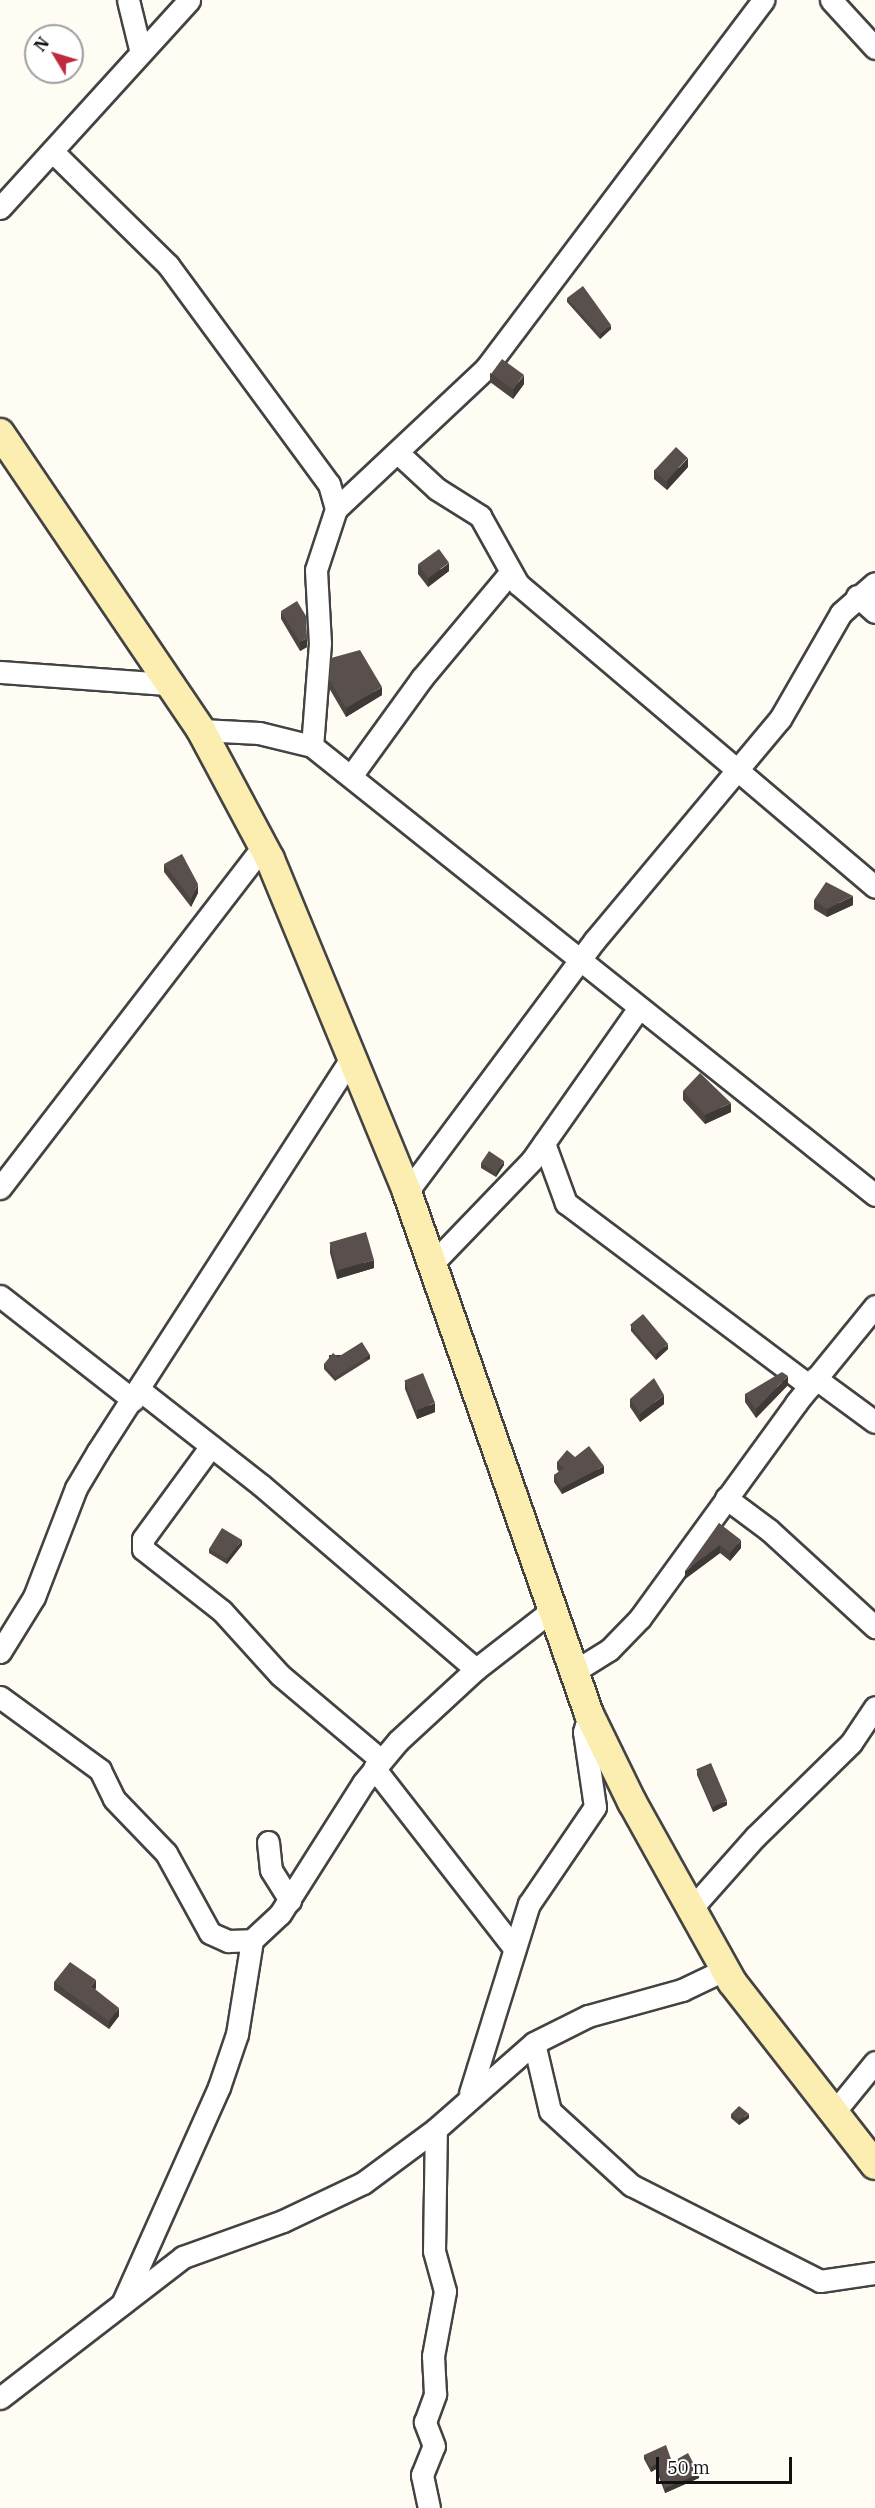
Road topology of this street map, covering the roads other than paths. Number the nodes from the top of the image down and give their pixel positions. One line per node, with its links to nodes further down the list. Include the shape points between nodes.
1 (128, 0): 6 (street)
2 (189, 0): 6 (street)
3 (763, 0): 10 (street, via 486,368)
4 (831, 0): 5 (street)
5 (875, 48)
6 (140, 49): 7 (street, via 119,81)
7 (52, 151): 8 (street); 11 (street, via 168,266 322,471)
8 (0, 208)
9 (0, 433): 17 (main road)
10 (398, 453): 11 (street); 12 (street, via 437,489 480,516)
11 (336, 509): 19 (street, via 316,570 320,643)
12 (509, 574): 20 (street); 21 (street, via 422,678)
13 (875, 583): 14 (street)
14 (857, 596): 15 (street); 20 (street, via 780,719)
15 (875, 612)
16 (0, 672): 17 (street)
17 (167, 684): 18 (main road)
18 (201, 730): 19 (street, via 260,733); 22 (main road)
19 (312, 746): 21 (street)
20 (735, 770): 23 (street); 24 (street)
21 (351, 776): 24 (street)
22 (263, 847): 26 (main road); 28 (street)
23 (875, 887)
24 (579, 960): 25 (street); 29 (street)
25 (639, 1008): 27 (street); 30 (street)
26 (352, 1056): 29 (main road); 35 (street)
27 (544, 1143): 31 (street); 34 (street, via 566,1203)
28 (0, 1188)
29 (407, 1192): 31 (main road)
30 (875, 1195)
31 (432, 1264): 39 (main road)
32 (0, 1296): 35 (street)
33 (875, 1306): 34 (street)
34 (813, 1382): 36 (street); 38 (street)
35 (137, 1396): 37 (street); 41 (street, via 76,1488 34,1597)
36 (875, 1422)
37 (211, 1446): 42 (street); 47 (street, via 143,1539 143,1549 222,1611 280,1675)
38 (726, 1498): 40 (street, via 778,1537); 43 (street, via 640,1618 609,1650)
39 (552, 1610): 42 (street); 43 (main road)
40 (875, 1627)
41 (0, 1652)
42 (476, 1669): 47 (street)
43 (575, 1671): 46 (main road)
44 (0, 1697): 51 (street, via 100,1770 114,1799 166,1853 210,1933 228,1941)
45 (875, 1707): 50 (street, via 851,1743 755,1837)
46 (589, 1714): 50 (main road); 52 (street, via 584,1732 595,1807 529,1904)
47 (378, 1764): 49 (street); 52 (street)
48 (268, 1842): 49 (street, via 271,1870)
49 (290, 1901): 51 (street)
50 (691, 1909): 53 (main road)
51 (252, 1940): 61 (street, via 237,2034 219,2087)
52 (515, 1949): 56 (street)
53 (724, 1970): 54 (street, via 682,1990 588,2016); 57 (main road)
54 (534, 2043): 56 (street); 60 (street, via 550,2111 632,2185 820,2281)
55 (875, 2062): 57 (street)
56 (470, 2093): 58 (street)
57 (834, 2111): 59 (main road)
58 (436, 2129): 61 (street, via 363,2183 283,2221 183,2257); 63 (street, via 434,2251 445,2290 433,2356 435,2394 425,2422 434,2446 422,2475)
59 (875, 2164)
60 (875, 2273)
61 (122, 2304): 62 (street)
62 (0, 2398)
63 (429, 2508)

